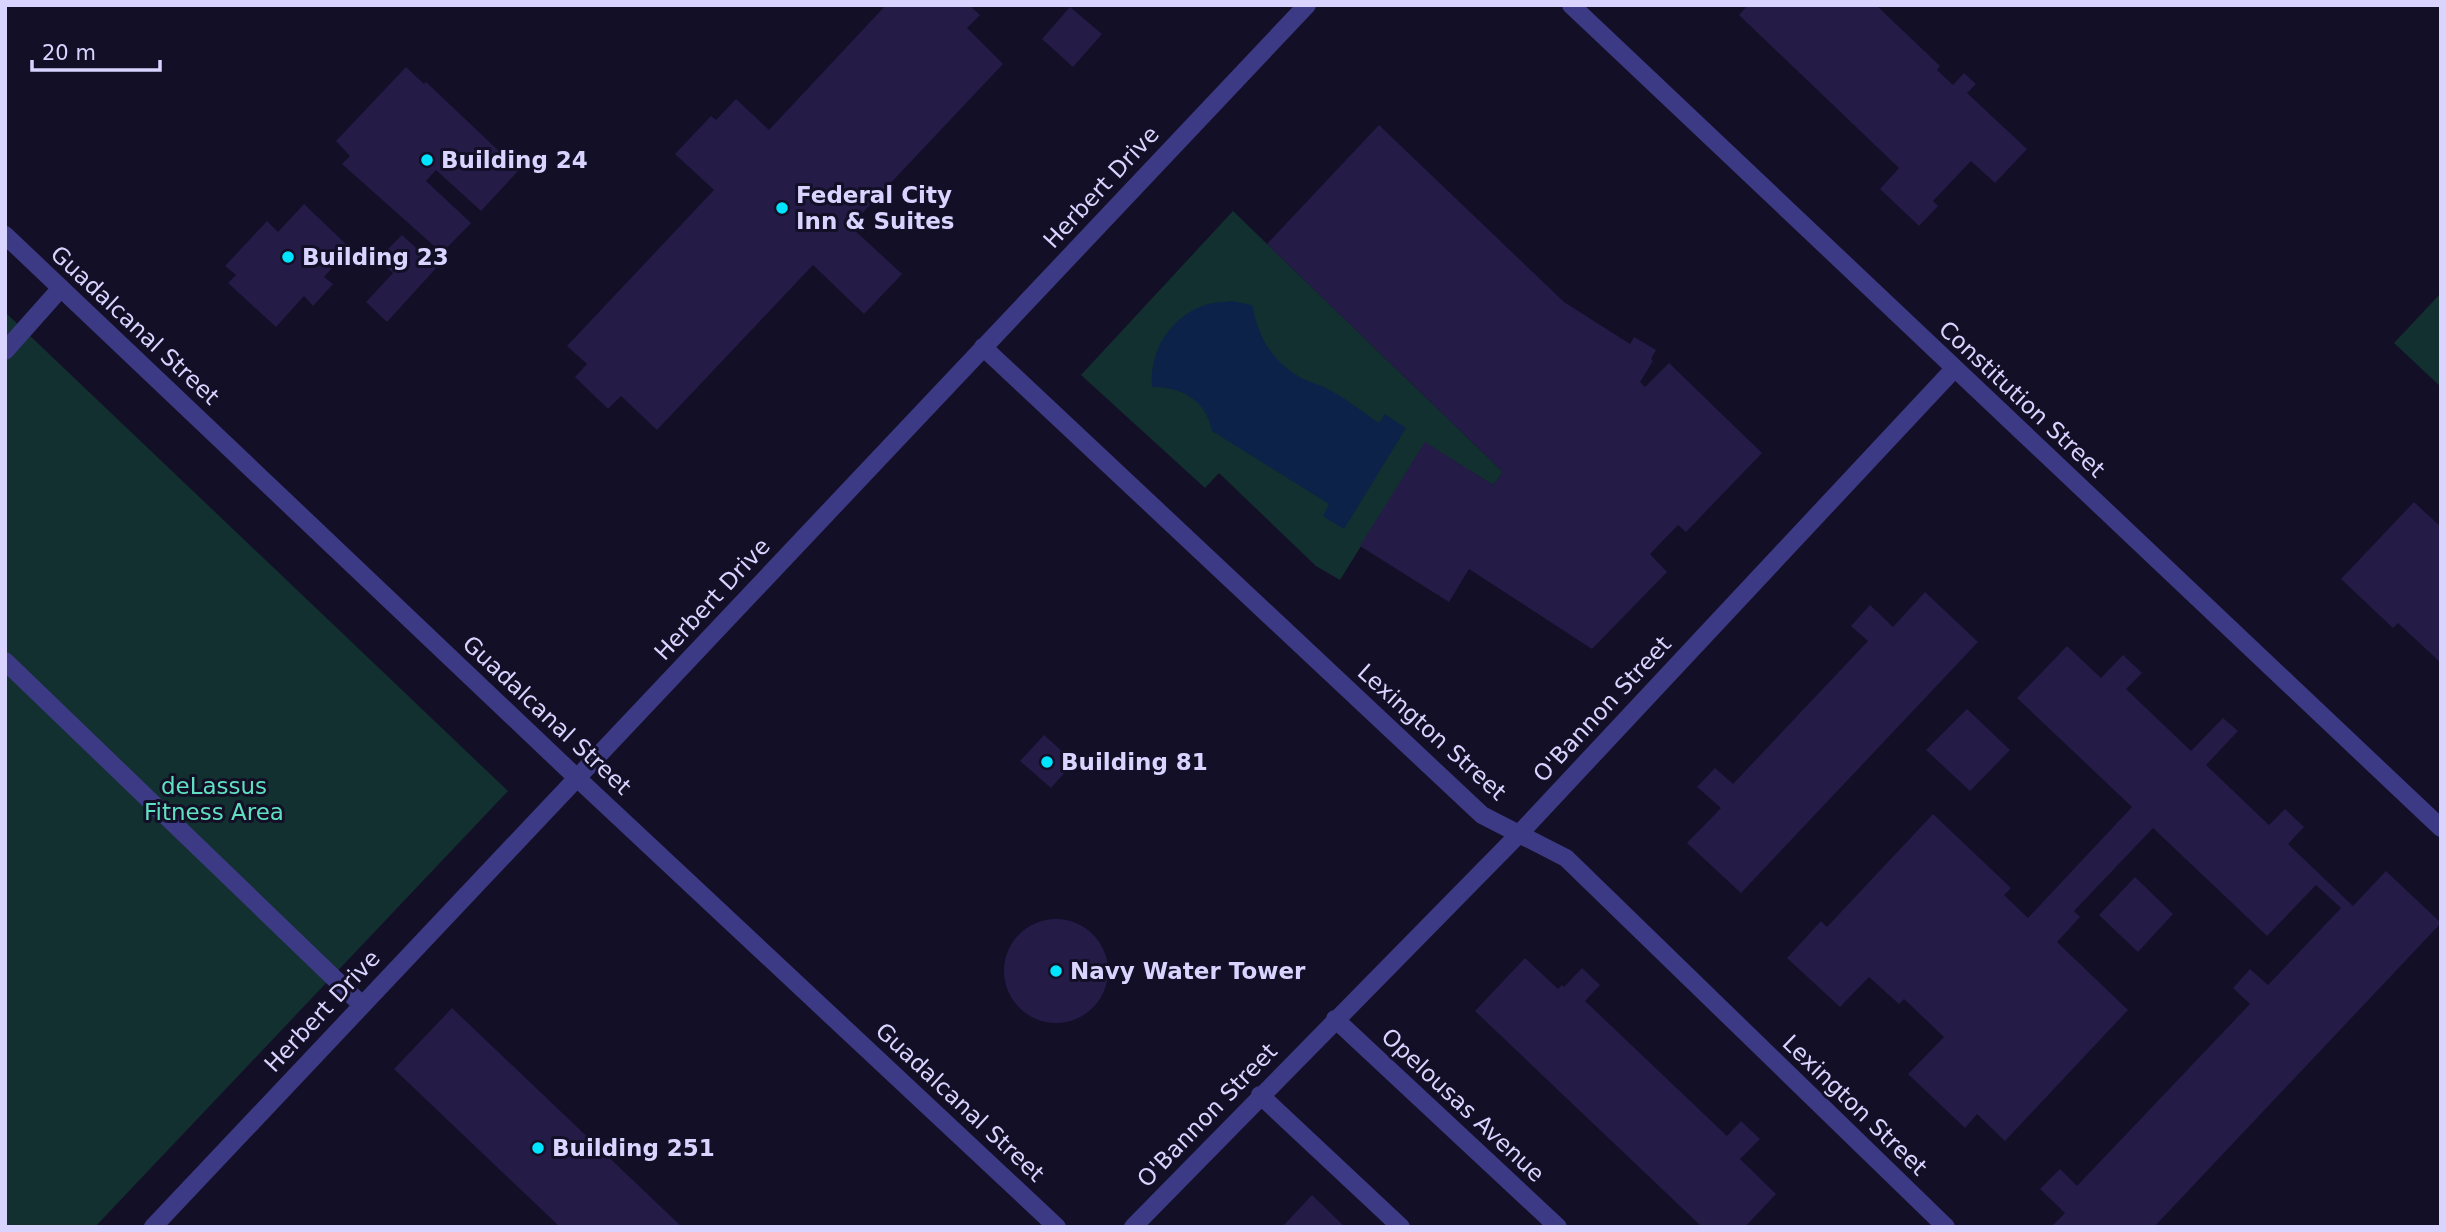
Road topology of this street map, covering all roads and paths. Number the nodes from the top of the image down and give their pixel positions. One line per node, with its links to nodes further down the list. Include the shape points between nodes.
1 (1307, 5): 5 (street, Herbert Drive)
2 (1571, 5): 7 (street, Constitution Street)
3 (5, 235): 4 (street, Guadalcanal Street)
4 (61, 288): 6 (street); 9 (street, Guadalcanal Street)
5 (984, 347): 9 (street, Herbert Drive); 11 (street, Lexington Street, via 1482,815)
6 (5, 351)
7 (1954, 369): 10 (street, Constitution Street); 11 (street, O'Bannon Street)
8 (5, 662): 12 (street)
9 (576, 777): 12 (street, Herbert Drive); 16 (street, Guadalcanal Street)
10 (2441, 828)
11 (1520, 833): 13 (street, O'Bannon Street); 20 (street, Lexington Street, via 1566,858)
12 (362, 1005): 15 (street, Herbert Drive)
13 (1335, 1019): 14 (street, O'Bannon Street); 19 (street, Opelousas Avenue)
14 (1260, 1096): 17 (street, O'Bannon Street); 18 (street)
15 (153, 1227)
16 (1057, 1227)
17 (1133, 1227)
18 (1401, 1227)
19 (1558, 1227)
20 (1945, 1227)

